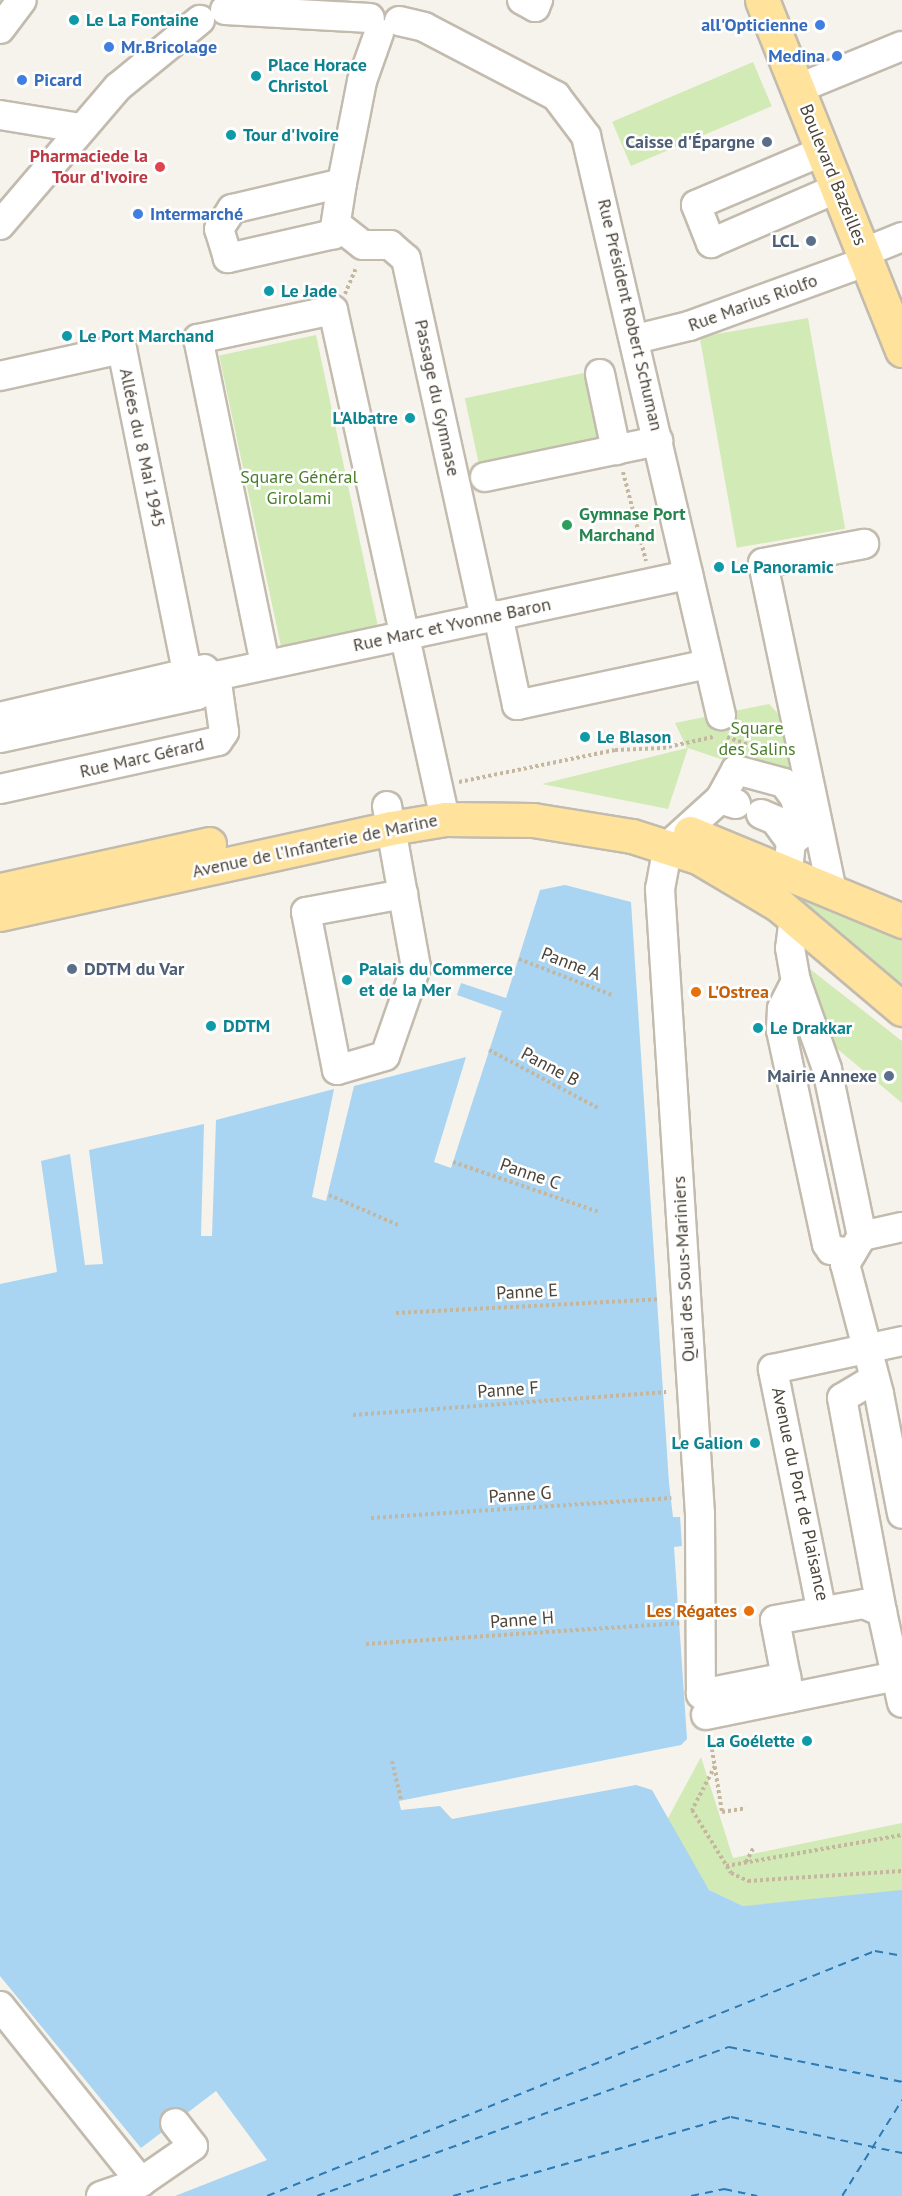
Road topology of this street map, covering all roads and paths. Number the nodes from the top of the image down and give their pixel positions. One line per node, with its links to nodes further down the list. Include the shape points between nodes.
1 (21, 0): 7 (street)
2 (522, 0): 3 (street, via 534,8)
3 (538, 0)
4 (762, 0): 9 (main road, Boulevard Bazeilles)
5 (211, 7): 6 (street, Rue Président Robert Schuman); 11 (street, via 118,87)
6 (386, 15): 13 (street, via 362,81); 21 (street, Rue Président Robert Schuman, via 424,27 556,96 577,120 596,169)
7 (0, 29)
8 (902, 46): 9 (street)
9 (797, 88): 12 (main road, Boulevard Bazeilles)
10 (0, 115): 11 (street)
11 (79, 128): 16 (street)
12 (823, 151): 14 (main road, Boulevard Bazeilles); 14 (street, via 696,205 711,243)
13 (342, 183): 15 (street); 15 (street, via 232,209 219,229 228,258 334,234)
14 (838, 188): 19 (main road, Boulevard Bazeilles)
15 (336, 224): 18 (street)
16 (0, 225)
17 (902, 237): 19 (street, Rue Marius Riolfo)
18 (363, 245): 20 (path, via 355,280); 31 (street, Passage du Gymnase, via 390,245 406,259)
19 (867, 256): 21 (street, Rue Marius Riolfo, via 689,326); 22 (main road, Boulevard Bazeilles)
20 (333, 310): 32 (street); 33 (street, via 198,339)
21 (636, 339): 25 (street, Rue Président Robert Schuman)
22 (902, 350)
23 (600, 374): 26 (street)
24 (0, 376): 35 (street, Allées du 8 Mai 1945, via 122,349)
25 (658, 441): 26 (street); 29 (street, Rue Président Robert Schuman)
26 (618, 461): 27 (street); 30 (path, via 626,472)
27 (485, 477)
28 (864, 544): 40 (street, via 763,563)
29 (688, 575): 30 (street, Rue Marc et Yvonne Baron); 34 (street, Rue Président Robert Schuman)
30 (650, 583): 31 (street, Rue Marc et Yvonne Baron)
31 (492, 617): 32 (street, Rue Marc et Yvonne Baron); 34 (street, Passage du Gymnase, via 517,705)
32 (404, 636): 33 (street, Rue Marc et Yvonne Baron); 42 (street)
33 (265, 664): 36 (street, Rue Marc et Yvonne Baron)
34 (709, 664): 38 (street, Rue Président Robert Schuman)
35 (188, 671): 36 (street, Rue Marc et Yvonne Baron, via 209,669); 37 (street, Rue Marc et Yvonne Baron)
36 (216, 676): 39 (street, Rue Marc et Yvonne Baron, via 211,687 197,694); 41 (street, Rue Marc Gérard, via 224,732 218,741)
37 (0, 717)
38 (723, 726): 40 (path, via 775,755); 42 (path, via 615,750)
39 (0, 738)
40 (804, 749): 48 (street)
41 (0, 789)
42 (441, 800): 44 (main road, Avenue de l'Infanterie de Marine); 45 (main road, Avenue de l'Infanterie de Marine, via 578,806)
43 (739, 806): 45 (street); 46 (street, via 775,820); 46 (street, via 736,770 784,783 795,798 803,833)
44 (389, 817): 47 (main road, Avenue de l'Infanterie de Marine); 49 (street); 50 (main road, Avenue de l'Infanterie de Marine)
45 (677, 839): 46 (main road, Avenue de l'Infanterie de Marine); 51 (main road, Avenue de l'Infanterie de Marine); 81 (street, Quai des Sous-Mariniers, via 660,889 700,1514)
46 (789, 857): 48 (main road, Avenue de l'Infanterie de Marine)
47 (0, 890)
48 (832, 891): 52 (main road, Avenue de l'Infanterie de Marine)
49 (403, 894): 49 (street, via 416,967 385,1056 337,1070 306,912)
50 (0, 914)
51 (794, 917): 54 (street, via 790,948); 56 (main road, Avenue de l'Infanterie de Marine)
52 (902, 921)
53 (519, 959): 55 (path, Panne A)
54 (796, 981): 64 (street, via 827,1068); 64 (street, via 782,1009 781,1030 827,1244 831,1250)
55 (612, 995)
56 (902, 1009)
57 (489, 1050): 58 (path, Panne B)
58 (598, 1108)
59 (453, 1162): 61 (path, Panne C)
60 (329, 1195): 62 (path)
61 (599, 1212)
62 (398, 1225)
63 (902, 1227): 64 (street)
64 (857, 1244): 68 (street, via 845,1264)
65 (659, 1299): 66 (path, Panne E)
66 (396, 1313)
67 (902, 1341): 68 (street, Avenue du Port de Plaisance)
68 (866, 1348): 69 (street); 75 (street, Avenue du Port de Plaisance, via 772,1369)
69 (885, 1387): 73 (street); 76 (street, via 842,1398)
70 (666, 1392): 71 (path, Panne F)
71 (353, 1415)
72 (670, 1498): 74 (path, Panne G)
73 (902, 1514)
74 (371, 1518)
75 (821, 1608): 76 (street, Avenue du Port de Plaisance, via 864,1604); 79 (street, via 775,1620)
76 (882, 1612): 80 (street)
77 (680, 1623): 78 (path, Panne H)
78 (366, 1644)
79 (786, 1677): 80 (street); 81 (street)
80 (899, 1689)
81 (704, 1705): 83 (path)
82 (392, 1761): 84 (path)
83 (716, 1766): 85 (path, via 722,1812); 89 (path, via 692,1810)
84 (401, 1800)
85 (746, 1808)
86 (902, 1834): 88 (path)
87 (754, 1847): 88 (path)
88 (746, 1862): 89 (path)
89 (726, 1866): 90 (path, via 748,1881)
90 (902, 1871)
91 (0, 2006): 93 (street)
92 (175, 2123): 93 (street, via 193,2146)
93 (141, 2182): 94 (street)
94 (102, 2196)

